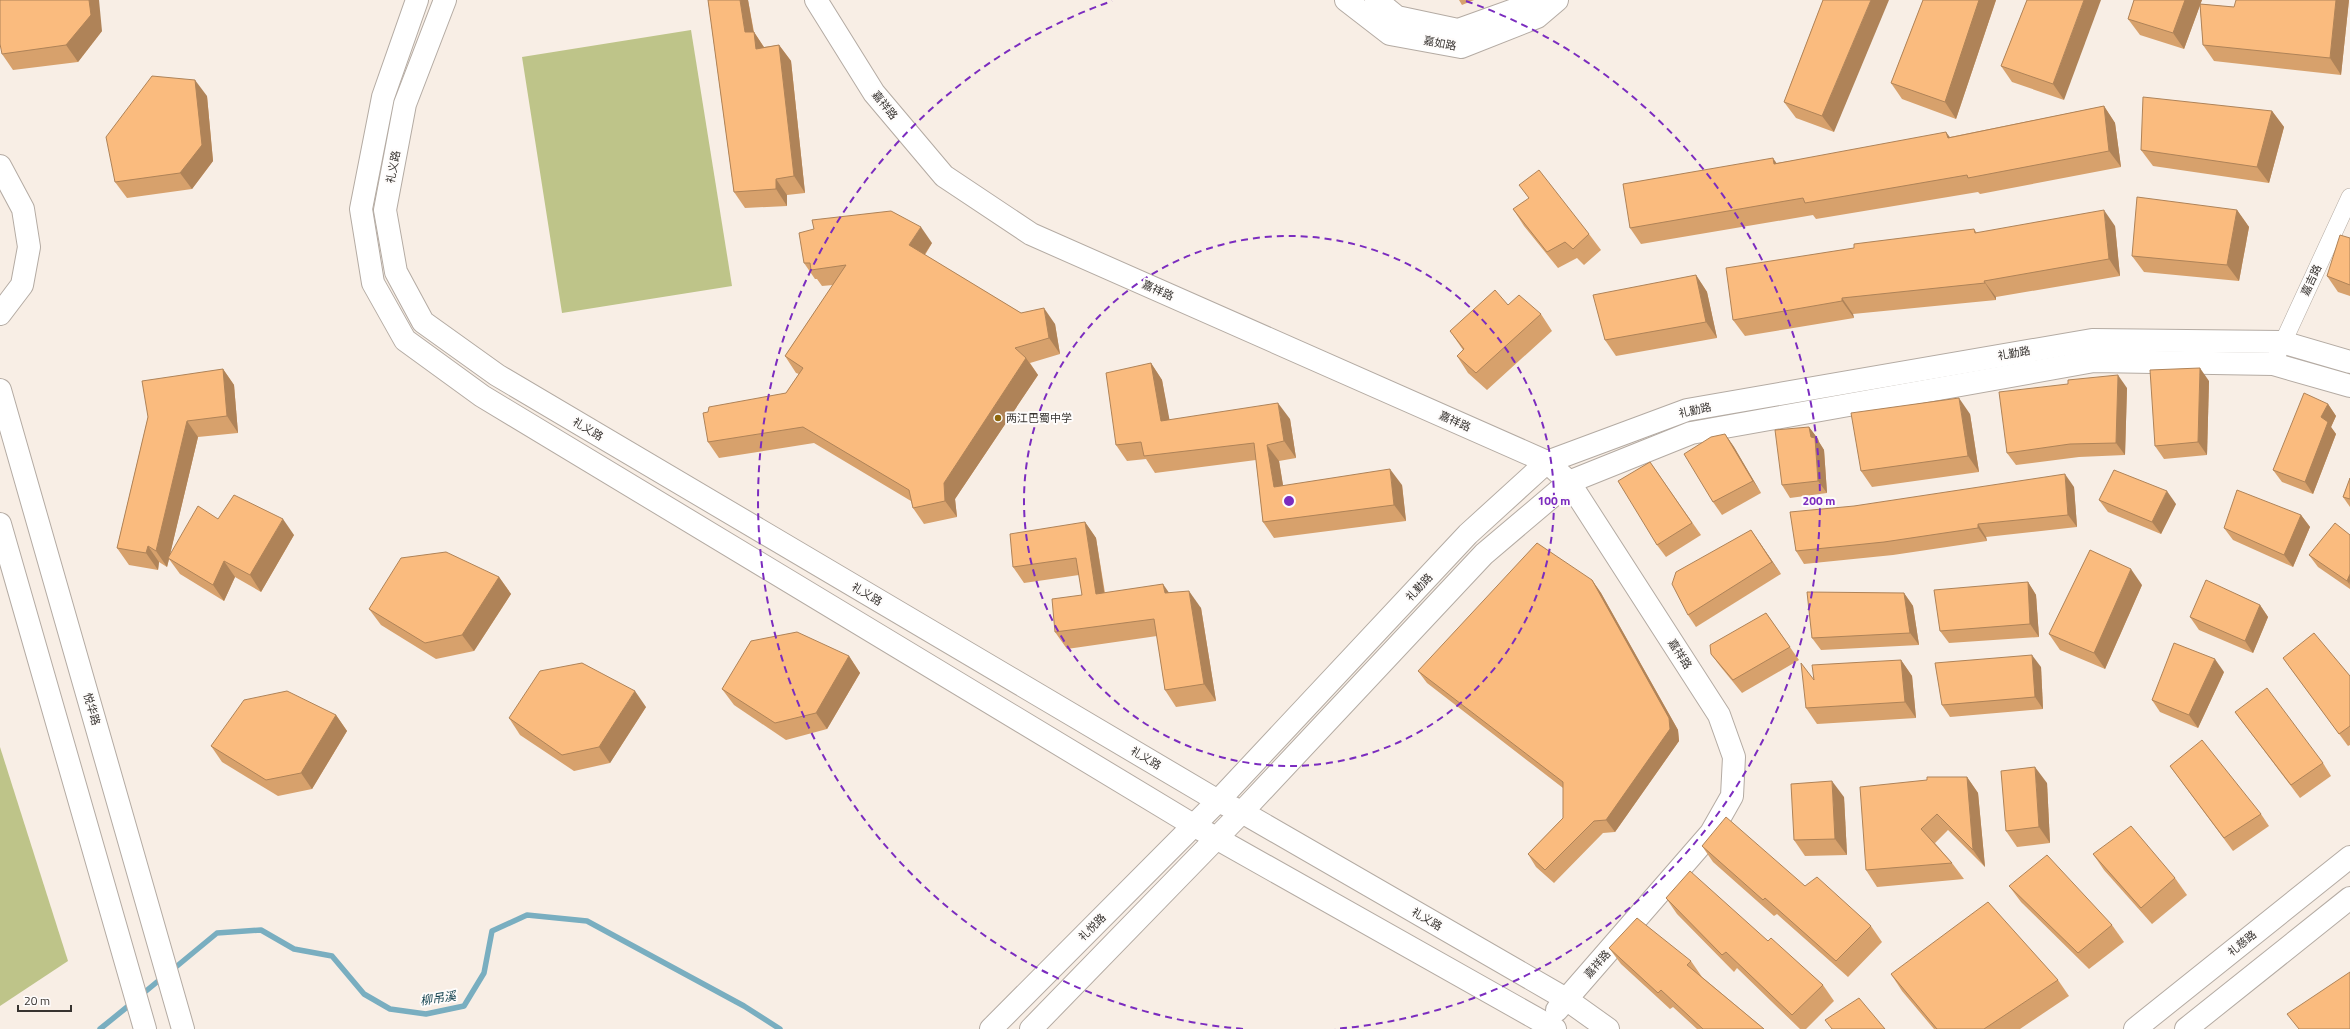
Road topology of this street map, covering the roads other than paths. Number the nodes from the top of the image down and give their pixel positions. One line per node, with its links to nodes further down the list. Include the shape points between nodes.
1 (417, 0): 21 (main road, via 383,96 361,208 373,283 405,340 482,396)
2 (445, 0): 19 (main road, 礼义路, via 405,104 385,210 396,272 423,322 504,379)
3 (816, 0): 16 (main road, 嘉祥路, via 874,93 944,176 1031,234)
4 (1346, 0): 7 (main road, 嘉如路, via 1390,34 1461,47 1537,17)
5 (1376, 0): 6 (main road, 嘉如路, via 1397,16 1458,30 1528,5)
6 (1533, 0)
7 (1557, 0)
8 (0, 166): 10 (main road, via 23,209 29,247 22,285)
9 (2350, 197): 11 (street, 嘉吉路)
10 (0, 314)
11 (2282, 342): 12 (main road, 礼勤路); 13 (street, 嘉吉路); 16 (main road, 礼勤路, via 2092,340 1687,410)
12 (2350, 362)
13 (2273, 364): 14 (main road, 礼勤路); 17 (main road, 礼勤路, via 2094,361 1691,433)
14 (2350, 386)
15 (0, 390): 28 (main road, 悦华路)
16 (1547, 462): 17 (main road, 嘉祥路); 19 (main road, 礼勤路, via 1468,534)
17 (1569, 482): 20 (main road, 礼勤路, via 1484,554); 25 (main road, 嘉祥路, via 1719,715 1734,757 1732,796 1711,833)
18 (0, 524): 27 (main road)
19 (1218, 801): 20 (main road, 礼义路); 21 (main road, 礼勤路)
20 (1242, 812): 22 (main road, 礼勤路); 25 (main road, 礼义路)
21 (1193, 825): 22 (main road); 29 (main road, 礼悦路)
22 (1217, 837): 26 (main road); 30 (main road)
23 (2350, 857): 32 (main road, 礼慈路)
24 (2350, 898): 33 (main road)
25 (1566, 999): 26 (main road, 嘉祥路); 31 (main road, 礼义路)
26 (1550, 1026)
27 (145, 1029)
28 (183, 1029)
29 (991, 1029)
30 (1031, 1029)
31 (1608, 1029)
32 (2134, 1029)
33 (2186, 1029)

